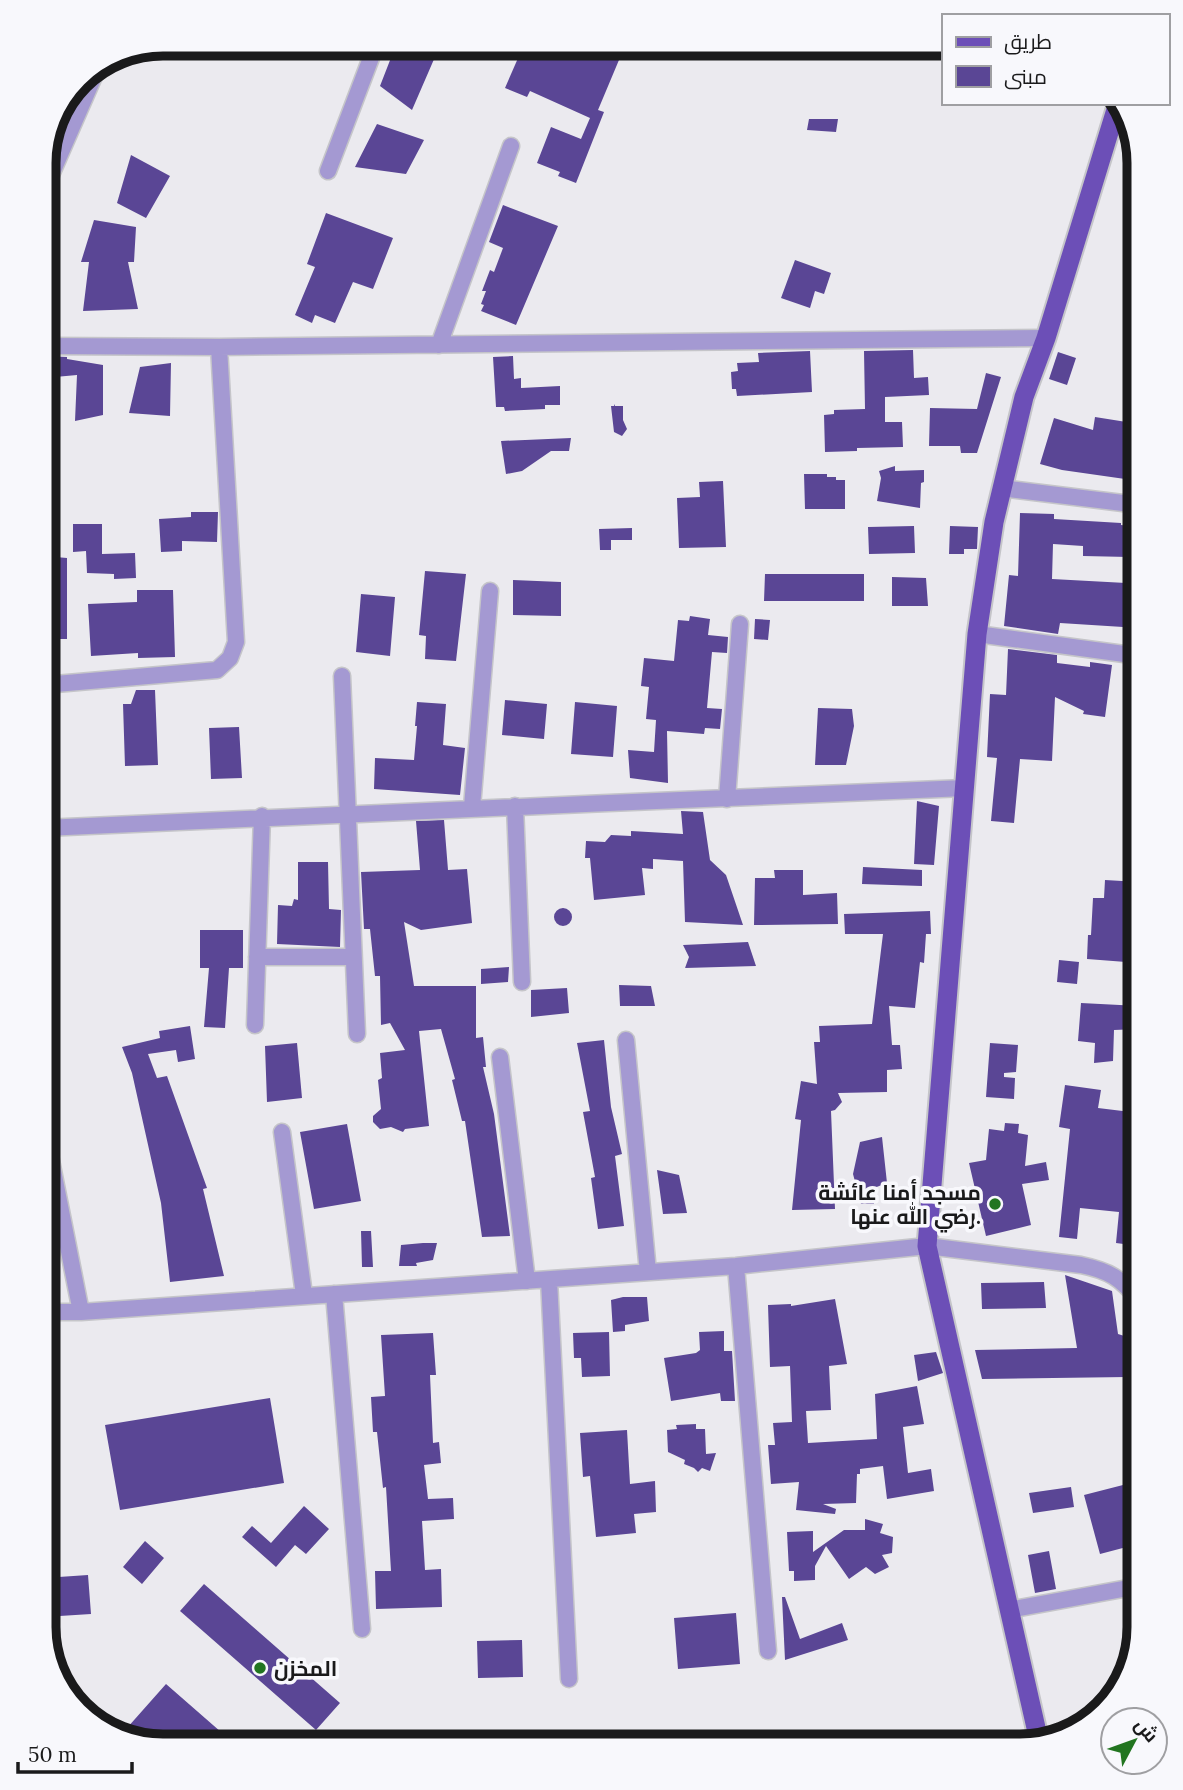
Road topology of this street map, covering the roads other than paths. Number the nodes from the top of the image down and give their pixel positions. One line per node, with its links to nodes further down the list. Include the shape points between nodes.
1 (372, 56): 6 (street)
2 (90, 85): 5 (street)
3 (1115, 114): 7 (main road)
4 (511, 146): 8 (street)
5 (56, 164)
6 (328, 171)
7 (1046, 338): 8 (street); 11 (main road, via 1024,397)
8 (439, 345): 10 (street)
9 (56, 346): 10 (street)
10 (219, 347): 18 (street, via 236,642 230,658 217,670)
11 (1001, 488): 12 (street); 15 (main road)
12 (1127, 504)
13 (490, 591): 22 (street)
14 (740, 624): 20 (street)
15 (977, 634): 16 (street); 19 (main road)
16 (1127, 654)
17 (342, 676): 23 (street)
18 (56, 684)
19 (965, 788): 20 (street); 35 (main road)
20 (727, 799): 21 (street)
21 (515, 806): 22 (street); 28 (street)
22 (472, 807): 23 (street)
23 (348, 812): 24 (street); 27 (street)
24 (261, 816): 25 (street); 26 (street)
25 (56, 827)
26 (257, 957): 27 (street); 29 (street)
27 (354, 957): 30 (street)
28 (522, 982)
29 (255, 1025)
30 (357, 1034)
31 (626, 1040): 37 (street)
32 (500, 1057): 39 (street)
33 (282, 1132): 42 (street)
34 (56, 1186): 44 (street)
35 (927, 1246): 36 (street); 40 (street, via 1081,1265 1104,1270); 46 (main road)
36 (736, 1266): 37 (street); 48 (street)
37 (648, 1272): 38 (street)
38 (549, 1280): 39 (street); 49 (street)
39 (527, 1281): 41 (street)
40 (1127, 1287)
41 (334, 1294): 42 (street); 47 (street)
42 (304, 1295): 44 (street)
43 (56, 1312): 44 (street)
44 (81, 1312)
45 (1127, 1588): 46 (street)
46 (1008, 1610): 50 (main road)
47 (362, 1629)
48 (768, 1651)
49 (569, 1679)
50 (1037, 1732)

